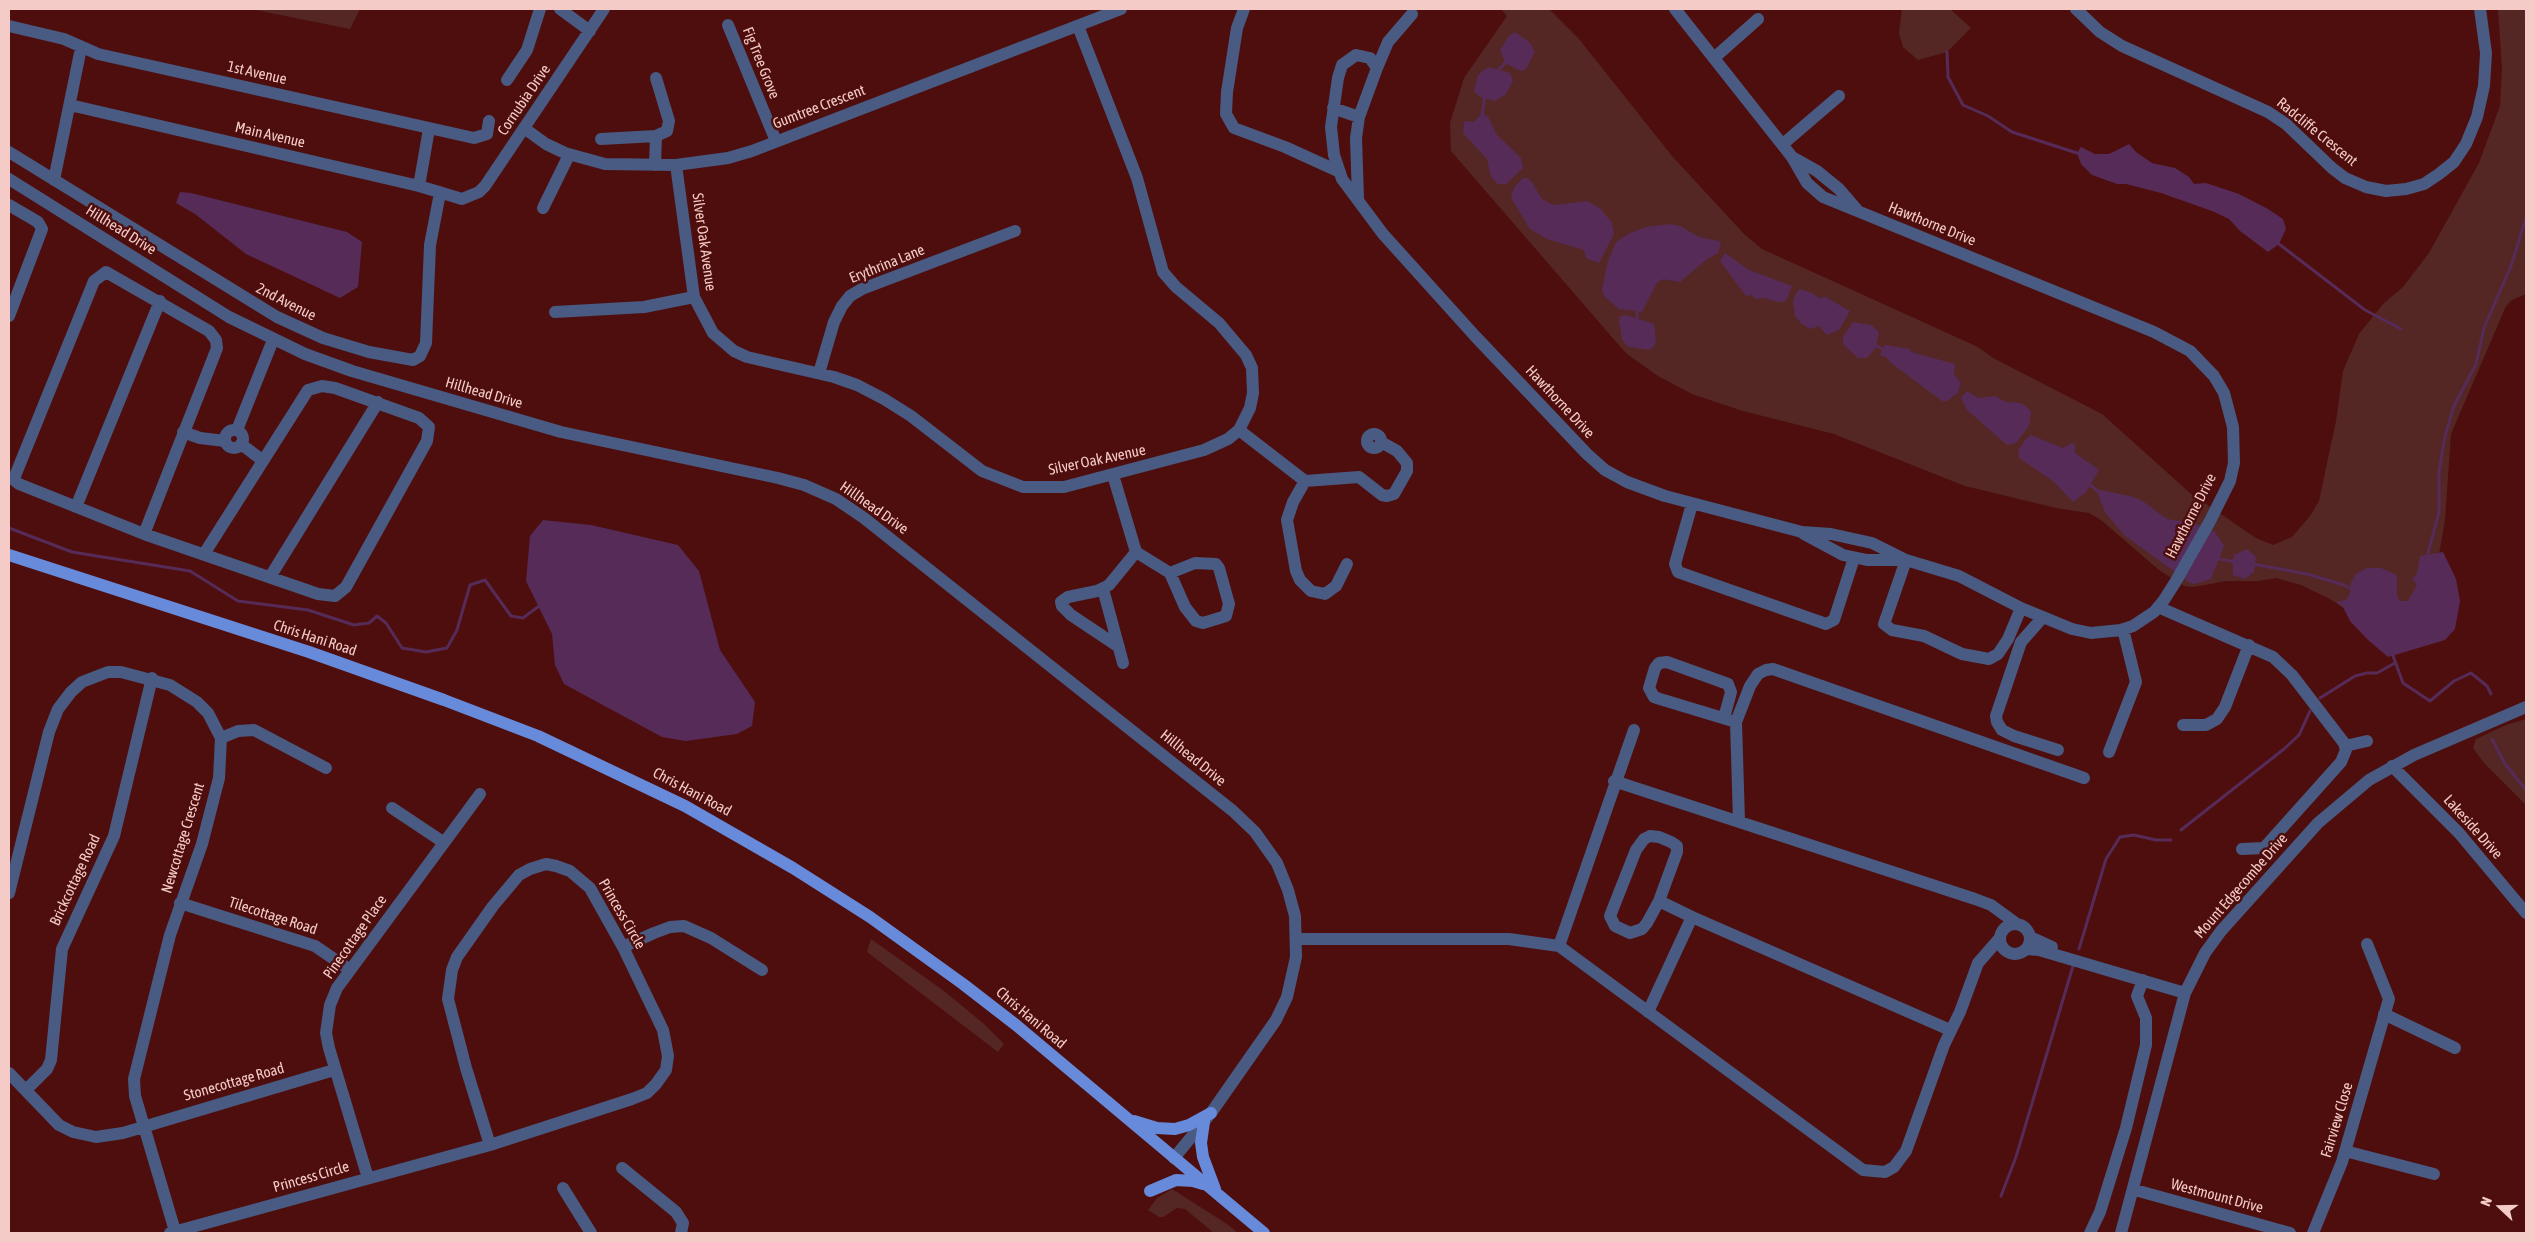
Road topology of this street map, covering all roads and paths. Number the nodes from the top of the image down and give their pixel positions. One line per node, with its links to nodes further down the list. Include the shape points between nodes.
1 (540, 9): 19 (street, via 527,50)
2 (560, 9): 14 (street)
3 (604, 9): 14 (street, Cornubia Drive)
4 (1121, 9): 13 (street, Gumtree Crescent)
5 (1244, 9): 37 (street, via 1237,28 1227,92 1226,114 1234,128)
6 (1675, 9): 16 (street, Hawthorne Drive)
7 (2076, 9): 8 (street, Radcliffe Crescent, via 2100,32 2122,46 2268,112 2292,129 2345,178 2386,191 2424,184 2454,162 2466,144 2477,117 2484,86 2486,53)
8 (2480, 9)
9 (1412, 14): 17 (street, via 1388,42)
10 (1758, 19): 16 (street)
11 (728, 25): 29 (street, Fig Tree Grove)
12 (9, 26): 15 (street, 1st Avenue, via 64,39)
13 (1078, 26): 29 (street, Gumtree Crescent); 59 (street, via 1137,178 1163,272 1219,323 1246,355 1252,368 1252,401)
14 (590, 31): 25 (street, Cornubia Drive)
15 (81, 48): 21 (street); 26 (street, 1st Avenue)
16 (1714, 58): 30 (street, Hawthorne Drive)
17 (1377, 68): 22 (street, Hawthorne Drive, via 1375,62 1363,55 1348,58 1338,78); 23 (street)
18 (656, 78): 27 (street, via 669,121 668,131)
19 (507, 80)
20 (1839, 96): 30 (street)
21 (70, 105): 39 (street); 41 (street, Main Avenue)
22 (1333, 108): 23 (street); 37 (street, Hawthorne Drive, via 1334,155)
23 (1360, 117): 44 (street, via 1355,153)
24 (489, 121): 26 (street, 1st Avenue, via 487,134 479,138)
25 (524, 128): 32 (street, Gumtree Crescent); 45 (street, Cornubia Drive, via 479,192)
26 (429, 129): 41 (street)
27 (656, 136): 28 (street); 34 (street)
28 (601, 139)
29 (776, 141): 35 (street, Gumtree Crescent, via 728,158)
30 (1783, 144): 33 (street, Hawthorne Drive)
31 (9, 152): 39 (street, 2nd Avenue)
32 (569, 155): 34 (street, Gumtree Crescent, via 605,164); 48 (street)
33 (1792, 157): 36 (street, Hawthorne Drive); 40 (street, Hawthorne Drive)
34 (655, 165): 35 (street, Gumtree Crescent)
35 (676, 165): 51 (street, Silver Oak Avenue)
36 (1817, 171): 40 (street); 42 (street, Hawthorne Drive)
37 (1340, 172): 44 (street, Hawthorne Drive)
38 (9, 179): 55 (street, Hillhead Drive, via 229,317)
39 (54, 180): 43 (street, 2nd Avenue, via 277,317 324,338 369,352 413,360 420,356 426,343 430,245)
40 (1807, 183): 46 (street, Hawthorne Drive)
41 (419, 186): 43 (street, Main Avenue)
42 (1839, 189): 46 (street); 49 (street, Hawthorne Drive)
43 (440, 193): 45 (street, Main Avenue)
44 (1358, 198): 67 (street, Hawthorne Drive, via 1383,234 1587,454 1605,470 1627,482)
45 (462, 199)
46 (1831, 201): 49 (street, Hawthorne Drive)
47 (9, 205): 54 (street, via 38,222 42,229)
48 (543, 208)
49 (1860, 212): 83 (street, Hawthorne Drive, via 2173,340 2214,376 2224,393 2234,427 2234,463 2230,480 2210,521)
50 (1015, 231): 56 (street, Erythrina Lane, via 850,296 834,322)
51 (694, 297): 53 (street, via 644,307); 56 (street, Silver Oak Avenue, via 713,333 734,351 747,358)
52 (160, 302): 60 (street, via 209,331 216,340 217,348); 68 (street); 68 (street, via 106,272 94,281 15,476 19,484)
53 (555, 312)
54 (9, 316)
55 (273, 340): 58 (street); 116 (street, Hillhead Drive, via 352,371 562,432 778,478 818,491 848,506 1244,820 1277,863 1295,916)
56 (819, 373): 65 (street, Silver Oak Avenue, via 849,382 884,399 911,416 964,459 1002,480 1023,487 1046,488)
57 (378, 402): 64 (street, via 335,388 322,386 308,390); 81 (street); 81 (street, via 419,418 429,427 430,434 346,587 334,596 325,595)
58 (237, 430): 61 (street, via 229,431); 63 (street, via 242,436)
59 (1239, 430): 65 (street, Silver Oak Avenue, via 1204,450); 66 (street)
60 (183, 432): 61 (street); 70 (street)
61 (225, 442): 63 (street, via 230,447)
62 (1382, 442): 66 (street, via 1397,451 1407,463 1407,472 1394,494 1382,495 1359,478)
63 (242, 444): 64 (street)
64 (262, 460): 74 (street)
65 (1114, 475): 73 (street)
66 (1305, 481): 79 (street, via 1287,520 1300,580 1311,591 1325,594 1336,586)
67 (1692, 504): 69 (street, Hawthorne Drive); 76 (street, via 1675,564 1678,572 1826,624 1834,620)
68 (76, 508): 70 (street)
69 (1802, 532): 71 (street, Hawthorne Drive); 76 (street, Hawthorne Drive)
70 (144, 534): 74 (street)
71 (1848, 537): 72 (street, Hawthorne Drive); 76 (street)
72 (1872, 543): 77 (street); 78 (street, Hawthorne Drive)
73 (1136, 552): 80 (street); 82 (street)
74 (204, 554): 81 (street)
75 (9, 555): 132 (main road, Chris Hani Road, via 393,681 538,736 658,791 793,868 922,953 1016,1025)
76 (1848, 557): 77 (street, Hawthorne Drive)
77 (1867, 560): 78 (street, Hawthorne Drive)
78 (1906, 560): 84 (street, Hawthorne Drive, via 1959,576); 84 (street, via 1884,624 1892,630 1924,636 1962,654 1989,660 1998,654 2008,639)
79 (1347, 564)
80 (1170, 574): 80 (street, via 1195,563 1216,564 1229,604 1226,616 1203,623 1191,617)
81 (270, 577)
82 (1103, 589): 88 (street); 88 (street, via 1062,599 1062,606)
83 (2158, 607): 86 (street, Hawthorne Drive, via 2133,626); 87 (street)
84 (2021, 608): 85 (street, Hawthorne Drive)
85 (2043, 617): 86 (street, Hawthorne Drive, via 2091,633); 99 (street, via 2021,642 1996,716 2002,730)
86 (2123, 629): 100 (street, via 2136,682)
87 (2249, 645): 94 (street, via 2225,707 2217,719 2206,725); 98 (street, via 2273,657 2292,675)
88 (1119, 647): 89 (street)
89 (1123, 663)
90 (152, 678): 96 (street, via 197,702 208,713); 110 (street, via 108,672 82,682 58,709); 131 (street, Brickcottage Road, via 114,836 62,949 51,1060)
91 (2526, 707): 101 (street, Mount Edgecombe Drive)
92 (1724, 718): 92 (street, via 1654,697 1649,688 1655,668 1659,663 1667,662 1728,684 1731,692); 93 (street)
93 (1736, 722): 103 (street, via 1742,702 1758,674 1774,670); 107 (street)
94 (2183, 725)
95 (1634, 730): 104 (street)
96 (221, 738): 102 (street, via 238,731 254,730); 112 (street, Newcottage Crescent, via 219,778 202,844)
97 (2367, 741): 98 (street)
98 (2345, 746): 109 (street, via 2341,762 2264,848)
99 (2058, 750)
100 (2109, 752)
101 (2392, 766): 113 (street, Lakeside Drive, via 2459,832); 124 (street, Mount Edgecombe Drive, via 2340,803 2246,902 2205,953)
102 (326, 768)
103 (2084, 778)
104 (1614, 781): 107 (street); 119 (street)
105 (480, 794): 108 (street, Pinecottage Place)
106 (392, 808): 108 (street)
107 (1738, 821): 115 (street, via 1991,905 2003,913)
108 (443, 842): 121 (street, Pinecottage Place)
109 (2242, 849)
110 (9, 893)
111 (1659, 901): 111 (street, via 1647,923 1637,932 1623,930 1611,922 1610,916 1636,850 1650,836 1671,842 1678,850); 114 (street)
112 (180, 903): 121 (street, Tilecottage Road, via 316,946); 134 (street, Newcottage Crescent, via 136,1063 135,1096)
113 (2526, 913)
114 (1692, 917): 125 (street); 127 (street)
115 (2006, 935): 117 (street, via 2026,928); 117 (street, via 2016,954); 127 (street, via 1985,953 1978,964)
116 (1297, 939): 119 (street, via 1509,938); 133 (street, Hillhead Drive, via 1293,975 1276,1020)
117 (2028, 943): 123 (street, via 2112,966)
118 (2367, 944): 126 (street, Fairview Close, via 2389,999)
119 (1559, 946): 125 (street)
120 (624, 947): 122 (street, via 670,927 684,926); 135 (street, Princess Circle, via 663,1030 668,1056 666,1070 656,1084 639,1096); 135 (street, Princess Circle, via 584,880 570,870 546,864 519,875 457,957 448,999)
121 (350, 970): 129 (street, Pinecottage Place, via 337,988 328,1019 326,1033)
122 (762, 970)
123 (2143, 980): 124 (street); 150 (street, via 2137,996 2146,1018 2146,1045 2126,1128 2100,1212)
124 (2186, 993): 143 (street, Mount Edgecombe Drive)
125 (1648, 1012): 127 (street, via 1852,1164 1873,1173 1894,1167 1906,1151)
126 (2384, 1014): 128 (street); 136 (street, Fairview Close)
127 (1950, 1030)
128 (2455, 1048)
129 (334, 1070): 134 (street, Stonecottage Road); 140 (street, Pinecottage Place)
130 (9, 1073): 131 (street)
131 (26, 1090): 134 (street, via 59,1125 72,1132 96,1137 111,1136)
132 (1125, 1117): 133 (main road, via 1169,1129); 137 (main road, Chris Hani Road)
133 (1207, 1117): 137 (street, Hillhead Drive); 145 (main road, via 1201,1143 1203,1157)
134 (143, 1126): 146 (street, Newcottage Crescent)
135 (490, 1145): 140 (street, Princess Circle)
136 (2345, 1151): 139 (street); 153 (street, Fairview Close)
137 (1174, 1158): 141 (main road, Chris Hani Road)
138 (622, 1168): 148 (street, via 676,1212 683,1223)
139 (2434, 1174)
140 (368, 1178): 146 (street, Princess Circle)
141 (1208, 1186): 144 (main road, via 1181,1180); 145 (main road, Chris Hani Road)
142 (563, 1188): 147 (street)
143 (2134, 1190): 151 (street, Mount Edgecombe Drive); 152 (street, Westmount Drive)
144 (1150, 1191)
145 (1219, 1195): 149 (main road, Chris Hani Road)
146 (173, 1232)
147 (591, 1233)
148 (681, 1233)
149 (1264, 1233)
150 (2090, 1233)
151 (2121, 1233)
152 (2290, 1233)
153 (2313, 1233)

